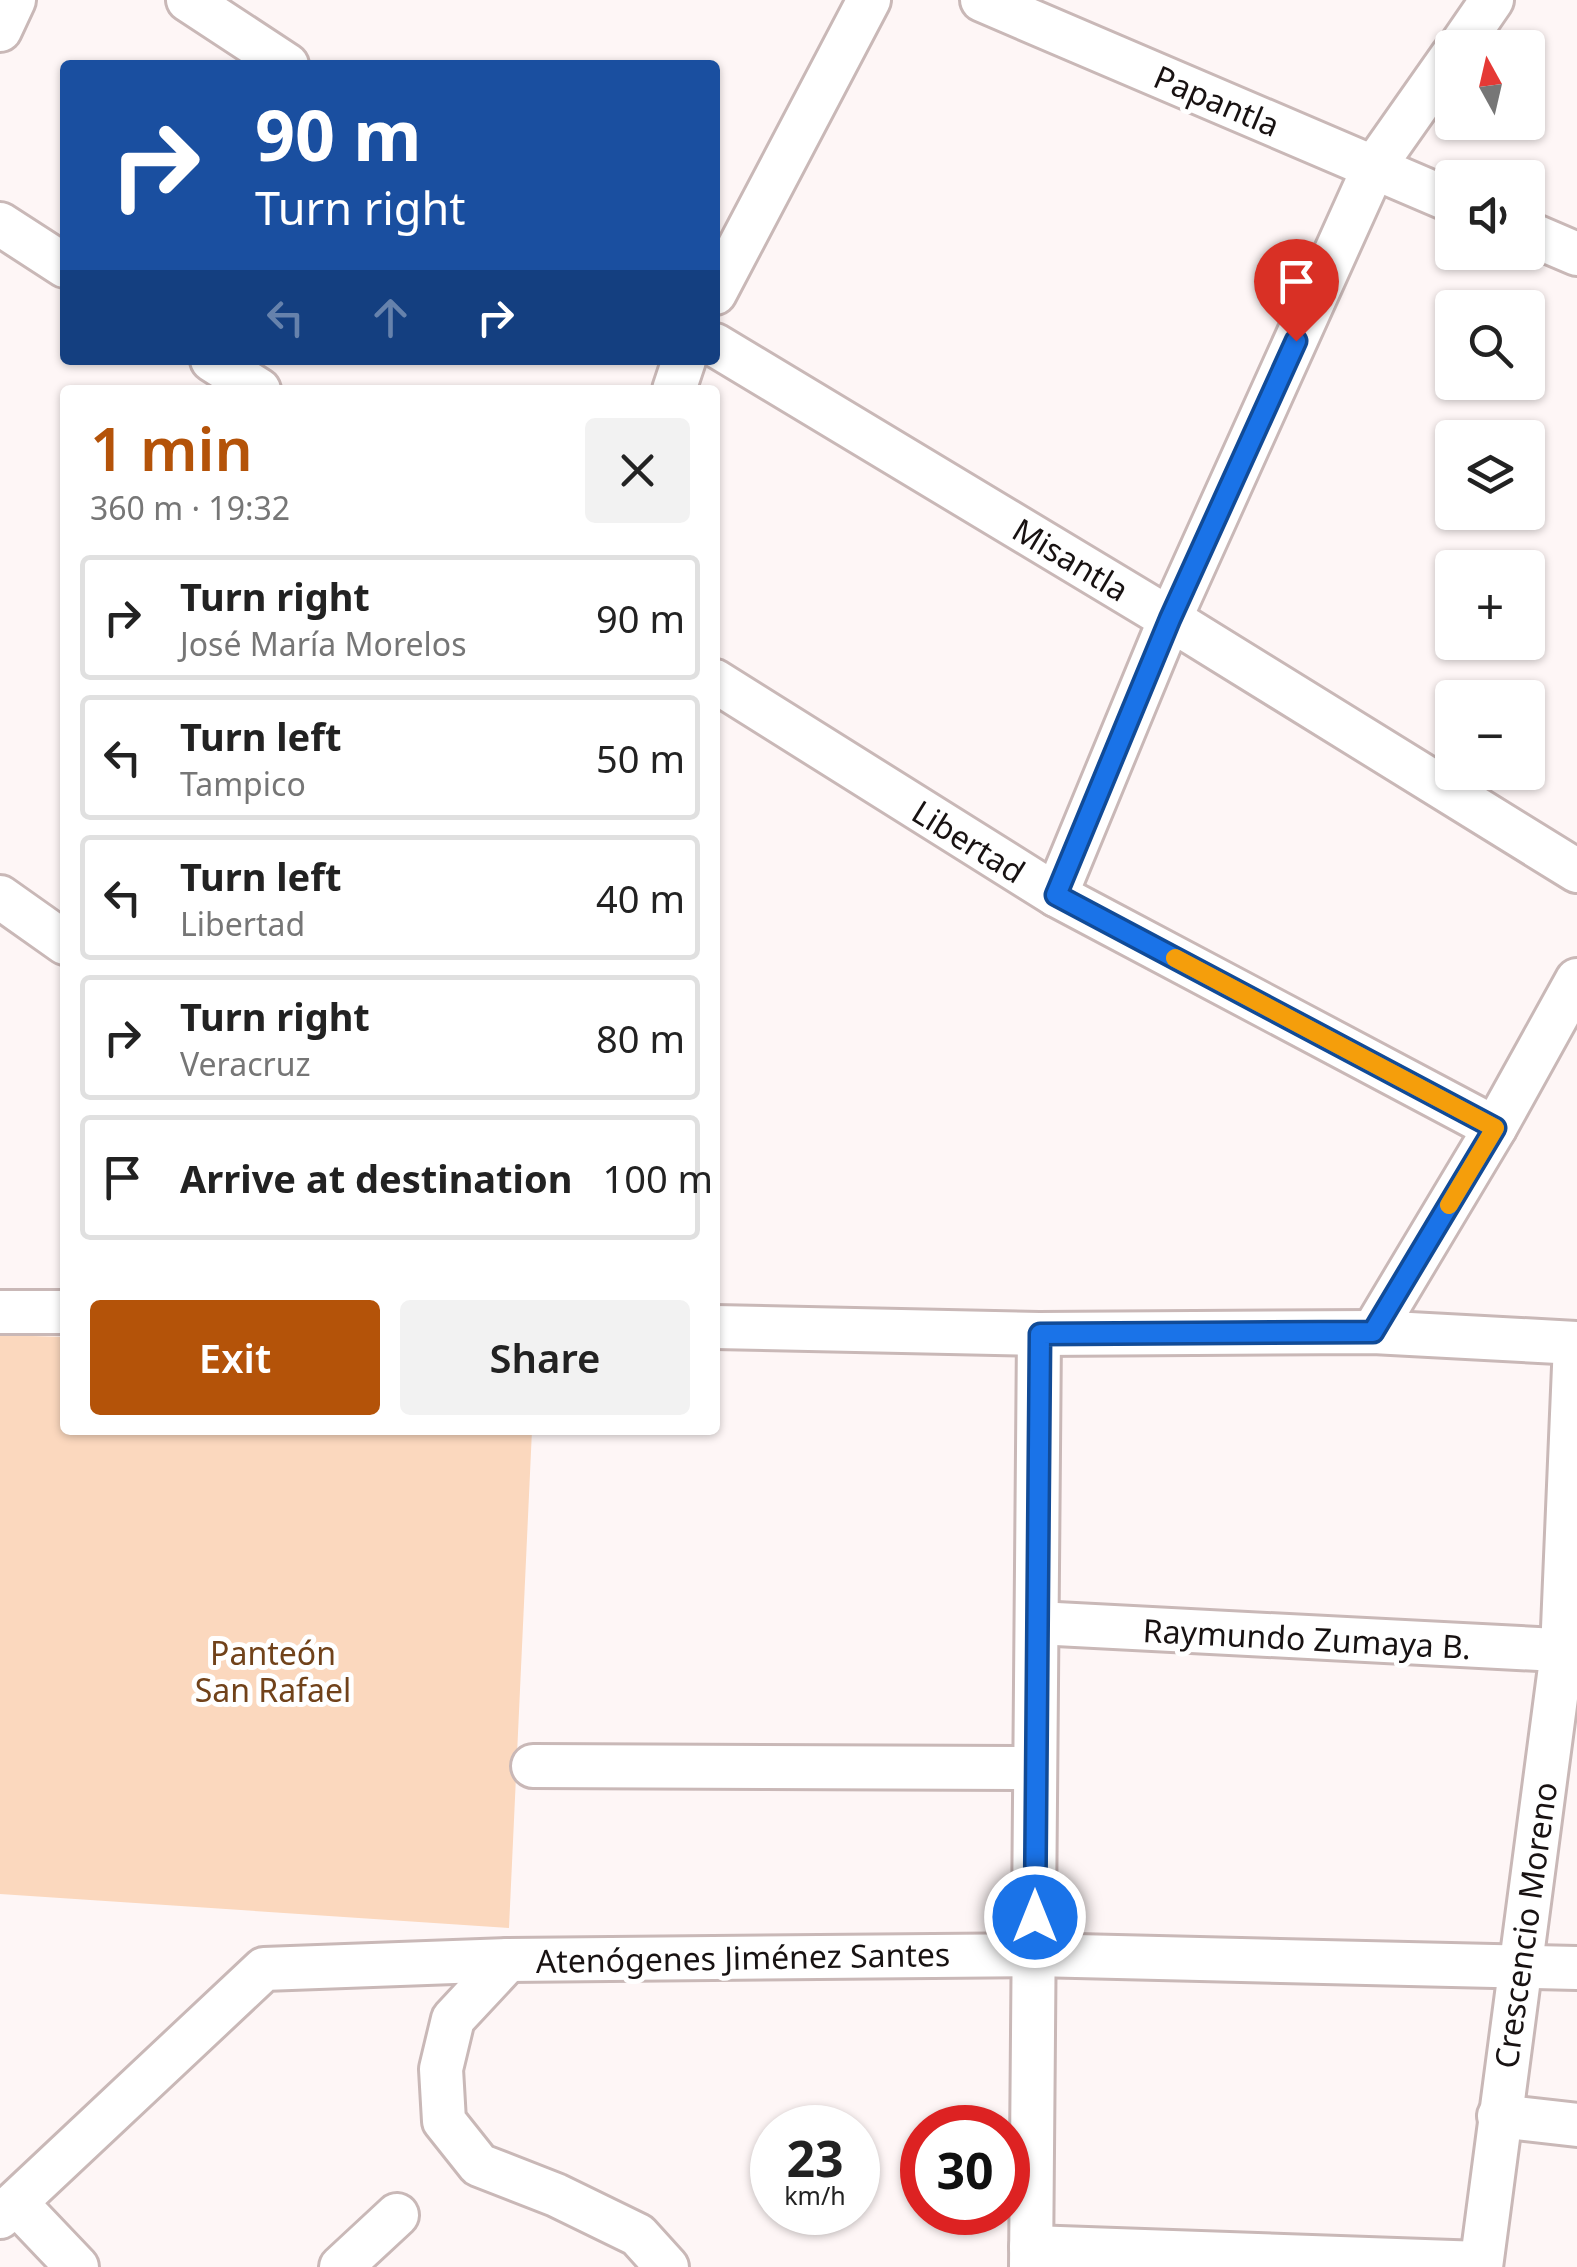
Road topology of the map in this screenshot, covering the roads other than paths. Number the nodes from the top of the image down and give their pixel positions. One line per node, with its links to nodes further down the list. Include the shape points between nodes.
1 (14, 0): 6 (street)
2 (188, 0): 8 (street)
3 (869, 0): 16 (street)
4 (982, 0): 10 (street, Papantla)
5 (1492, 0): 7 (street)
6 (0, 30)
7 (1471, 30)
8 (279, 60)
9 (1435, 80): 10 (street)
10 (1374, 167): 11 (street, Papantla); 20 (street)
11 (1435, 193)
12 (0, 224): 15 (street)
13 (1545, 240): 14 (street)
14 (1577, 254)
15 (60, 263)
16 (720, 283)
17 (720, 348): 20 (street, Misantla)
18 (220, 365): 19 (street)
19 (251, 385)
20 (1170, 619): 22 (street, Misantla); 23 (street)
21 (720, 684): 23 (street, Libertad)
22 (1577, 871)
23 (1056, 895): 27 (street, Libertad)
24 (0, 898): 25 (street)
25 (60, 940)
26 (1577, 980): 27 (street)
27 (1495, 1128): 31 (street)
28 (0, 1312): 29 (street)
29 (60, 1312)
30 (720, 1327): 32 (street)
31 (1373, 1332): 32 (street); 33 (street)
32 (1040, 1334): 34 (street)
33 (1576, 1342): 35 (street, Crescencio Moreno)
34 (1036, 1623): 35 (street, Raymundo Zumaya B.); 37 (street)
35 (1570, 1651): 40 (street, Crescencio Moreno)
36 (533, 1766): 37 (street)
37 (1036, 1768): 38 (street)
38 (1035, 1955): 39 (street, Atenógenes Jiménez Santes); 40 (street, Atenógenes Jiménez Santes); 46 (street)
39 (508, 1960): 44 (street, Atenógenes Jiménez Santes, via 264,1969); 50 (street, via 453,2018 441,2068 444,2120 479,2165 638,2235)
40 (1519, 1967): 41 (street, Atenógenes Jiménez Santes); 42 (street, Crescencio Moreno)
41 (1577, 1968)
42 (1499, 2116): 43 (street); 47 (street, Crescencio Moreno)
43 (1577, 2124)
44 (8, 2210): 48 (street)
45 (397, 2215): 49 (street)
46 (1031, 2257): 47 (street)
47 (1481, 2265)
48 (78, 2267)
49 (341, 2267)
50 (667, 2267)

